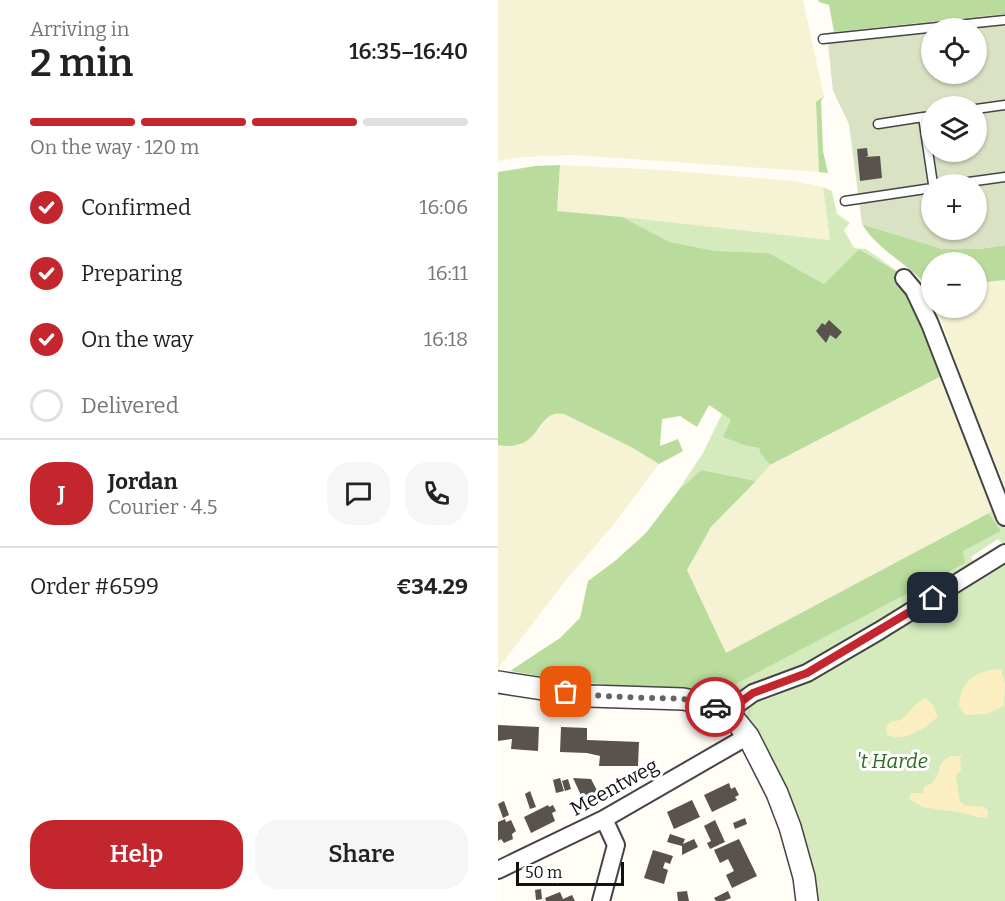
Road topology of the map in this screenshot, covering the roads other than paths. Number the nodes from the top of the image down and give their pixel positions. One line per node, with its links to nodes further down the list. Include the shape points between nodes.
1 (1005, 20): 2 (lane)
2 (823, 39)
3 (1005, 105): 4 (lane)
4 (987, 107)
5 (921, 117): 6 (lane)
6 (878, 124)
7 (1005, 177): 8 (lane)
8 (987, 179)
9 (921, 188): 10 (lane)
10 (845, 201)
11 (904, 278): 12 (street, via 930,324)
12 (1005, 517)
13 (1005, 553): 15 (street, via 807,673 753,693 738,704)
14 (498, 682): 15 (street, via 589,696 683,699 708,704)
15 (731, 716): 16 (street)
16 (748, 736): 17 (street, Meentweg); 20 (street, via 790,827)
17 (604, 819): 18 (street, Meentweg); 19 (street, via 616,845)
18 (498, 870)
19 (601, 901)
20 (807, 901)

